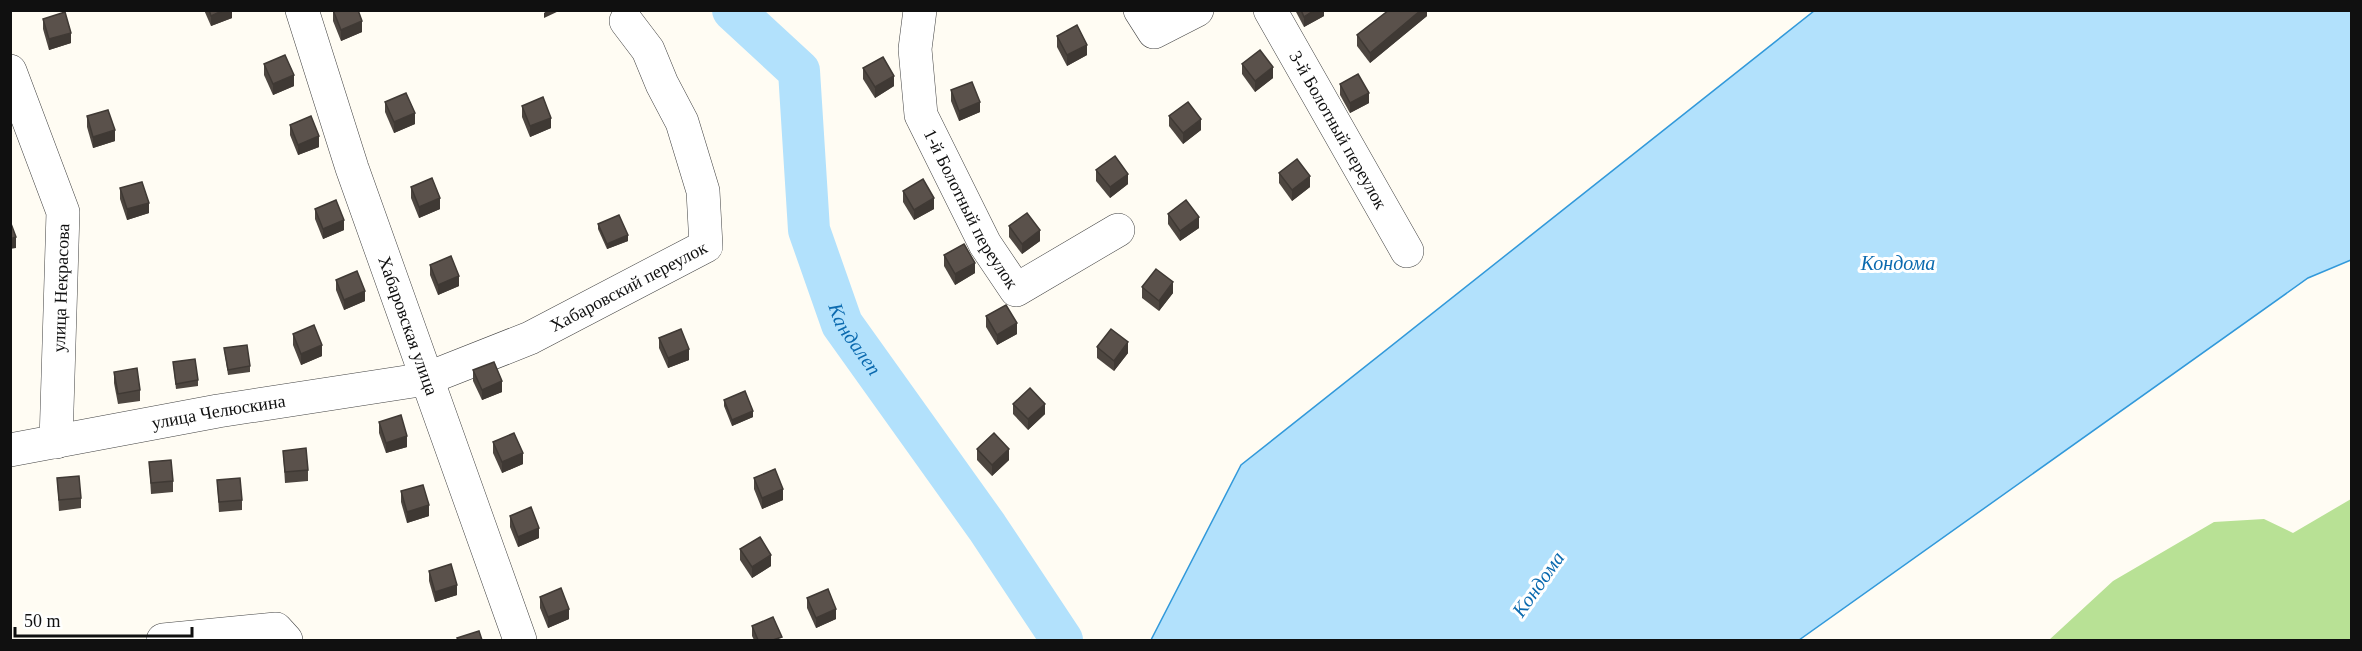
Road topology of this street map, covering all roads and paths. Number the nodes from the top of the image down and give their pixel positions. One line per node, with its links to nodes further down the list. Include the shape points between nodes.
1 (302, 10): 10 (street, Хабаровская улица)
2 (920, 10): 8 (street, 1-й Болотный переулок, via 915,49 921,115 985,244 1016,290)
3 (1140, 10): 4 (street, via 1154,32)
4 (1197, 10)
5 (1269, 10): 9 (street, 3-й Болотный переулок)
6 (626, 21): 10 (street, Хабаровский переулок, via 648,50 682,122 703,191 706,246 530,338)
7 (10, 70): 11 (street, улица Некрасова, via 63,212)
8 (1118, 230)
9 (1407, 251)
10 (426, 379): 11 (street, улица Челюскина, via 218,411); 15 (street, Хабаровская улица)
11 (56, 442): 12 (street, улица Челюскина)
12 (10, 450)
13 (163, 640): 14 (street, via 276,629)
14 (286, 640)
15 (520, 640)

